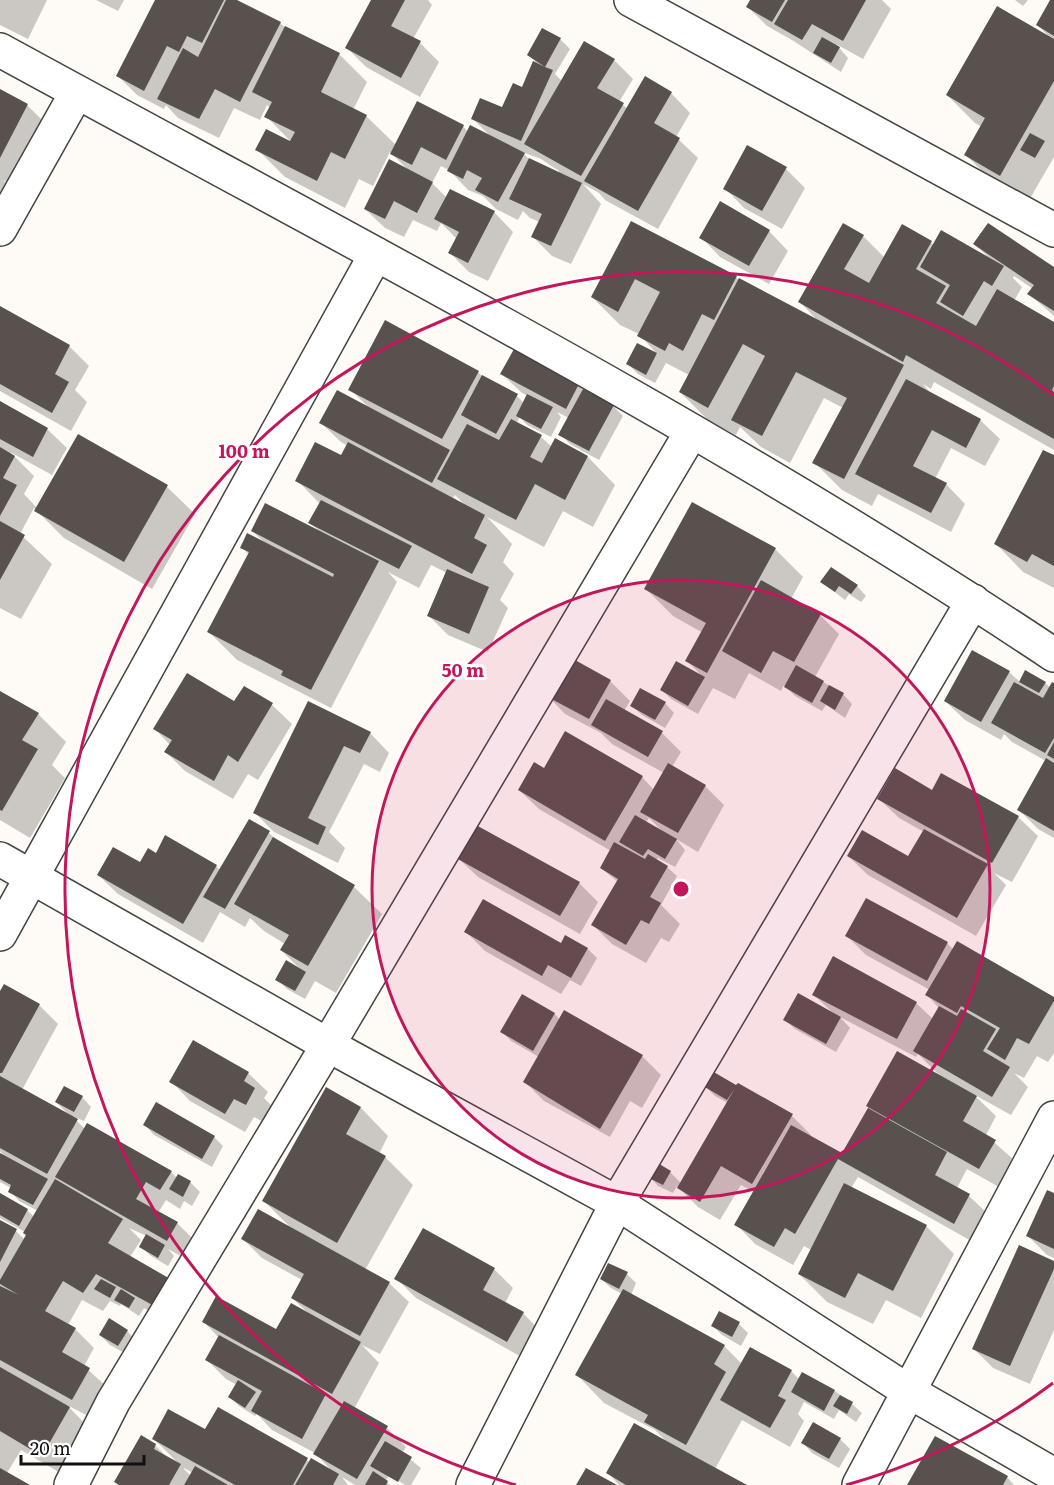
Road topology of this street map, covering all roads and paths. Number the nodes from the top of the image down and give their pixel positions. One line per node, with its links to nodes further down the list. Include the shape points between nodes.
1 (631, 0): 5 (street)
2 (0, 50): 3 (street)
3 (77, 92): 4 (street); 6 (street)
4 (0, 229)
5 (1054, 230)
6 (376, 254): 7 (street); 11 (street)
7 (692, 431): 8 (street); 13 (street)
8 (973, 601): 9 (street); 15 (street)
9 (1054, 655)
10 (0, 859): 11 (street)
11 (32, 876): 12 (street); 13 (street)
12 (0, 934)
13 (328, 1045): 15 (street); 18 (street, via 113,1402)
14 (1054, 1118): 16 (street)
15 (617, 1203): 16 (street); 19 (street)
16 (908, 1391): 17 (street); 20 (street)
17 (1054, 1475)
18 (71, 1485)
19 (473, 1485)
20 (859, 1485)

